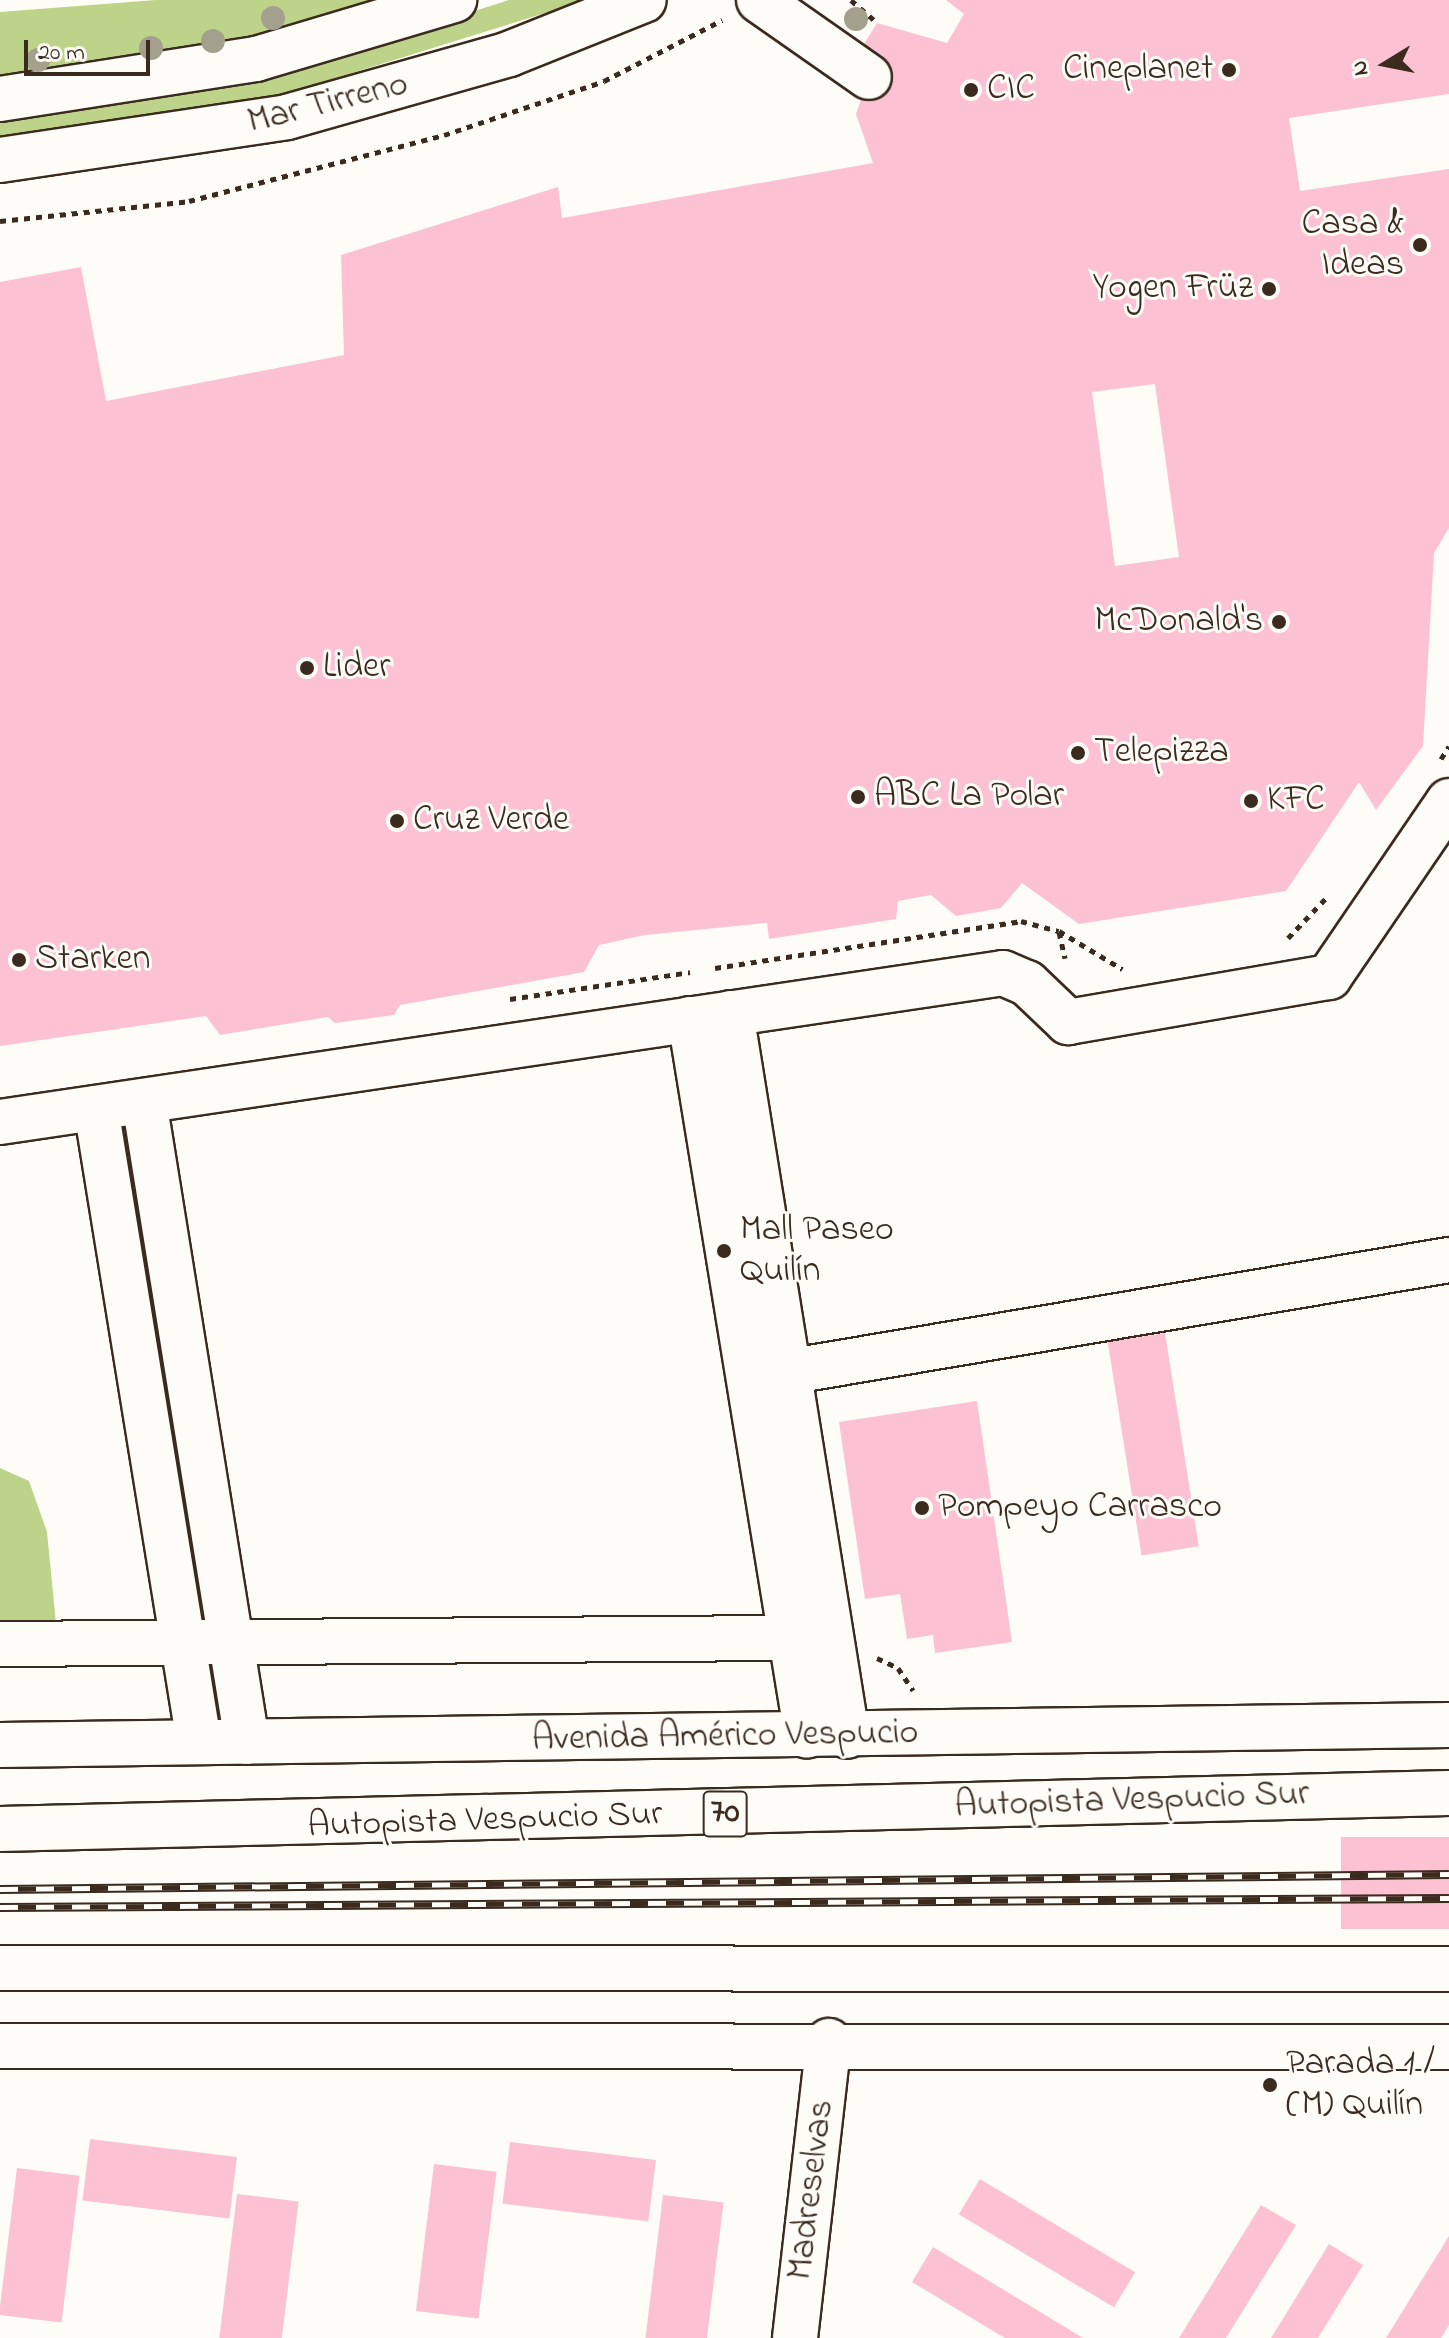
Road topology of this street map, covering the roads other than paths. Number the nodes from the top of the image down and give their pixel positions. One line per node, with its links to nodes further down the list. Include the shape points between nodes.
1 (454, 0): 5 (main road, Mar Tirreno, via 256,59)
2 (644, 0): 6 (main road, Mar Tirreno, via 509,54 302,114 123,147)
3 (746, 5): 4 (main road)
4 (869, 77)
5 (0, 99)
6 (0, 160)
7 (1449, 801): 8 (main road, via 1329,977 1068,1022 1027,983 1003,973)
8 (710, 1016): 9 (main road); 13 (main road)
9 (144, 1101): 10 (main road); 15 (main road)
10 (96, 1108): 11 (main road); 17 (main road)
11 (0, 1122)
12 (1449, 1260): 13 (main road)
13 (767, 1375): 14 (main road); 19 (main road)
14 (788, 1638): 15 (main road); 19 (main road)
15 (231, 1643): 17 (main road); 21 (main road)
16 (0, 1644): 17 (main road)
17 (182, 1644): 20 (main road)
18 (1449, 1725): 19 (main road, Avenida Américo Vespucio)
19 (827, 1736): 21 (main road, Avenida Américo Vespucio)
20 (199, 1742): 21 (main road, Avenida Américo Vespucio); 22 (main road, Avenida Américo Vespucio)
21 (247, 1742)
22 (0, 1745)
23 (1449, 1793): 24 (main road, Autopista Vespucio Sur / 70)
24 (0, 1829)
25 (0, 1968): 26 (main road)
26 (1449, 1969)
27 (829, 2041): 28 (main road); 29 (main road); 30 (main road, Madreselvas)
28 (0, 2046)
29 (1449, 2047)
30 (795, 2338)

